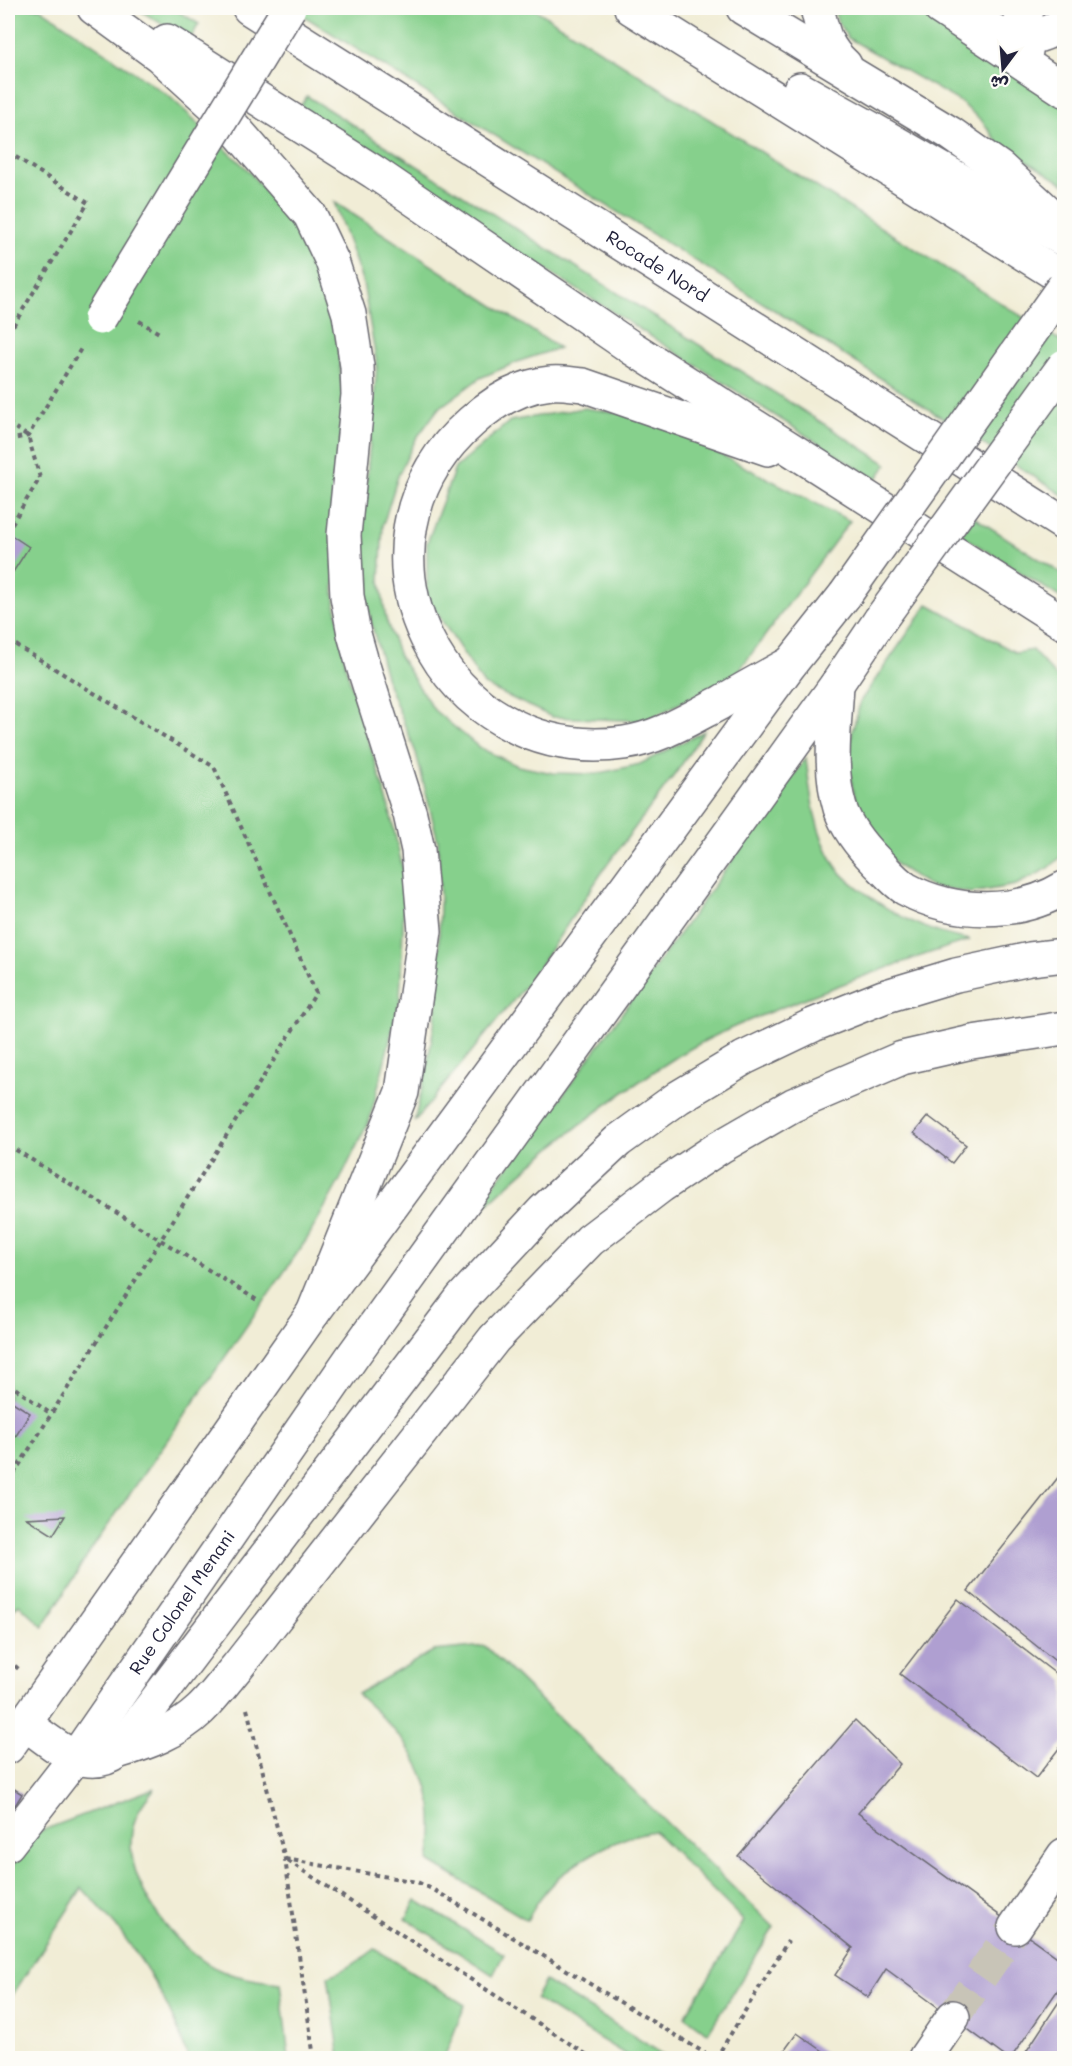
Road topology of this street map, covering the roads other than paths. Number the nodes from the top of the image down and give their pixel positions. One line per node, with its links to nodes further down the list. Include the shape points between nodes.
1 (94, 8): 33 (main road, via 160,56 218,109 310,215 332,261 349,314 358,395 344,535 347,596 364,669 411,814 425,930 402,1092)
2 (112, 8): 23 (main road, via 374,172 632,348)
3 (249, 8): 24 (main road, Rocade Nord)
4 (289, 8): 21 (main road, bridge)
5 (631, 8): 19 (main road)
6 (650, 8): 18 (main road)
7 (817, 8): 14 (main road, via 825,40 834,55)
8 (940, 8): 13 (main road)
9 (946, 8): 13 (main road)
10 (1028, 8): 13 (main road)
11 (762, 10): 14 (main road, via 801,42)
12 (1065, 23): 13 (main road, via 1043,35 1024,39)
13 (1005, 31): 15 (main road, via 1017,46); 16 (main road)
14 (860, 78): 17 (main road, via 1000,168)
15 (1065, 78)
16 (1065, 90)
17 (1065, 226)
18 (1065, 240)
19 (1065, 279)
20 (1065, 286): 28 (main road, bridge, via 845,595)
21 (100, 318)
22 (1065, 366): 29 (main road, Rue Colonel Menani, bridge)
23 (823, 469): 25 (main road); 28 (main road, via 613,394 582,385 552,383 526,387 502,399 459,432 428,477 411,528 408,556 415,609 437,659 473,700 511,725 545,738 599,745 652,736 678,726)
24 (1065, 524)
25 (977, 566): 26 (main road); 27 (main road)
26 (1065, 623)
27 (1065, 647)
28 (791, 663): 33 (main road)
29 (837, 684): 30 (main road, via 833,748 840,808 866,851 904,887 971,909 1017,907); 36 (main road, Rue Colonel Menani, via 352,1357)
30 (1065, 888)
31 (1065, 955): 35 (main road, via 956,975 883,997 813,1025 707,1080 618,1141 543,1211 462,1298)
32 (1065, 1028): 35 (main road, via 972,1042 902,1058 793,1105 661,1186 590,1240 494,1339 200,1710 144,1744)
33 (312, 1312): 34 (main road)
34 (16, 1735): 36 (main road)
35 (117, 1752): 36 (main road, via 100,1761)
36 (75, 1758): 37 (main road, Rue Colonel Menani)
37 (8, 1844)
38 (1065, 1855): 39 (main road)
39 (1015, 1926)
40 (953, 2017): 41 (main road)
41 (925, 2058)

